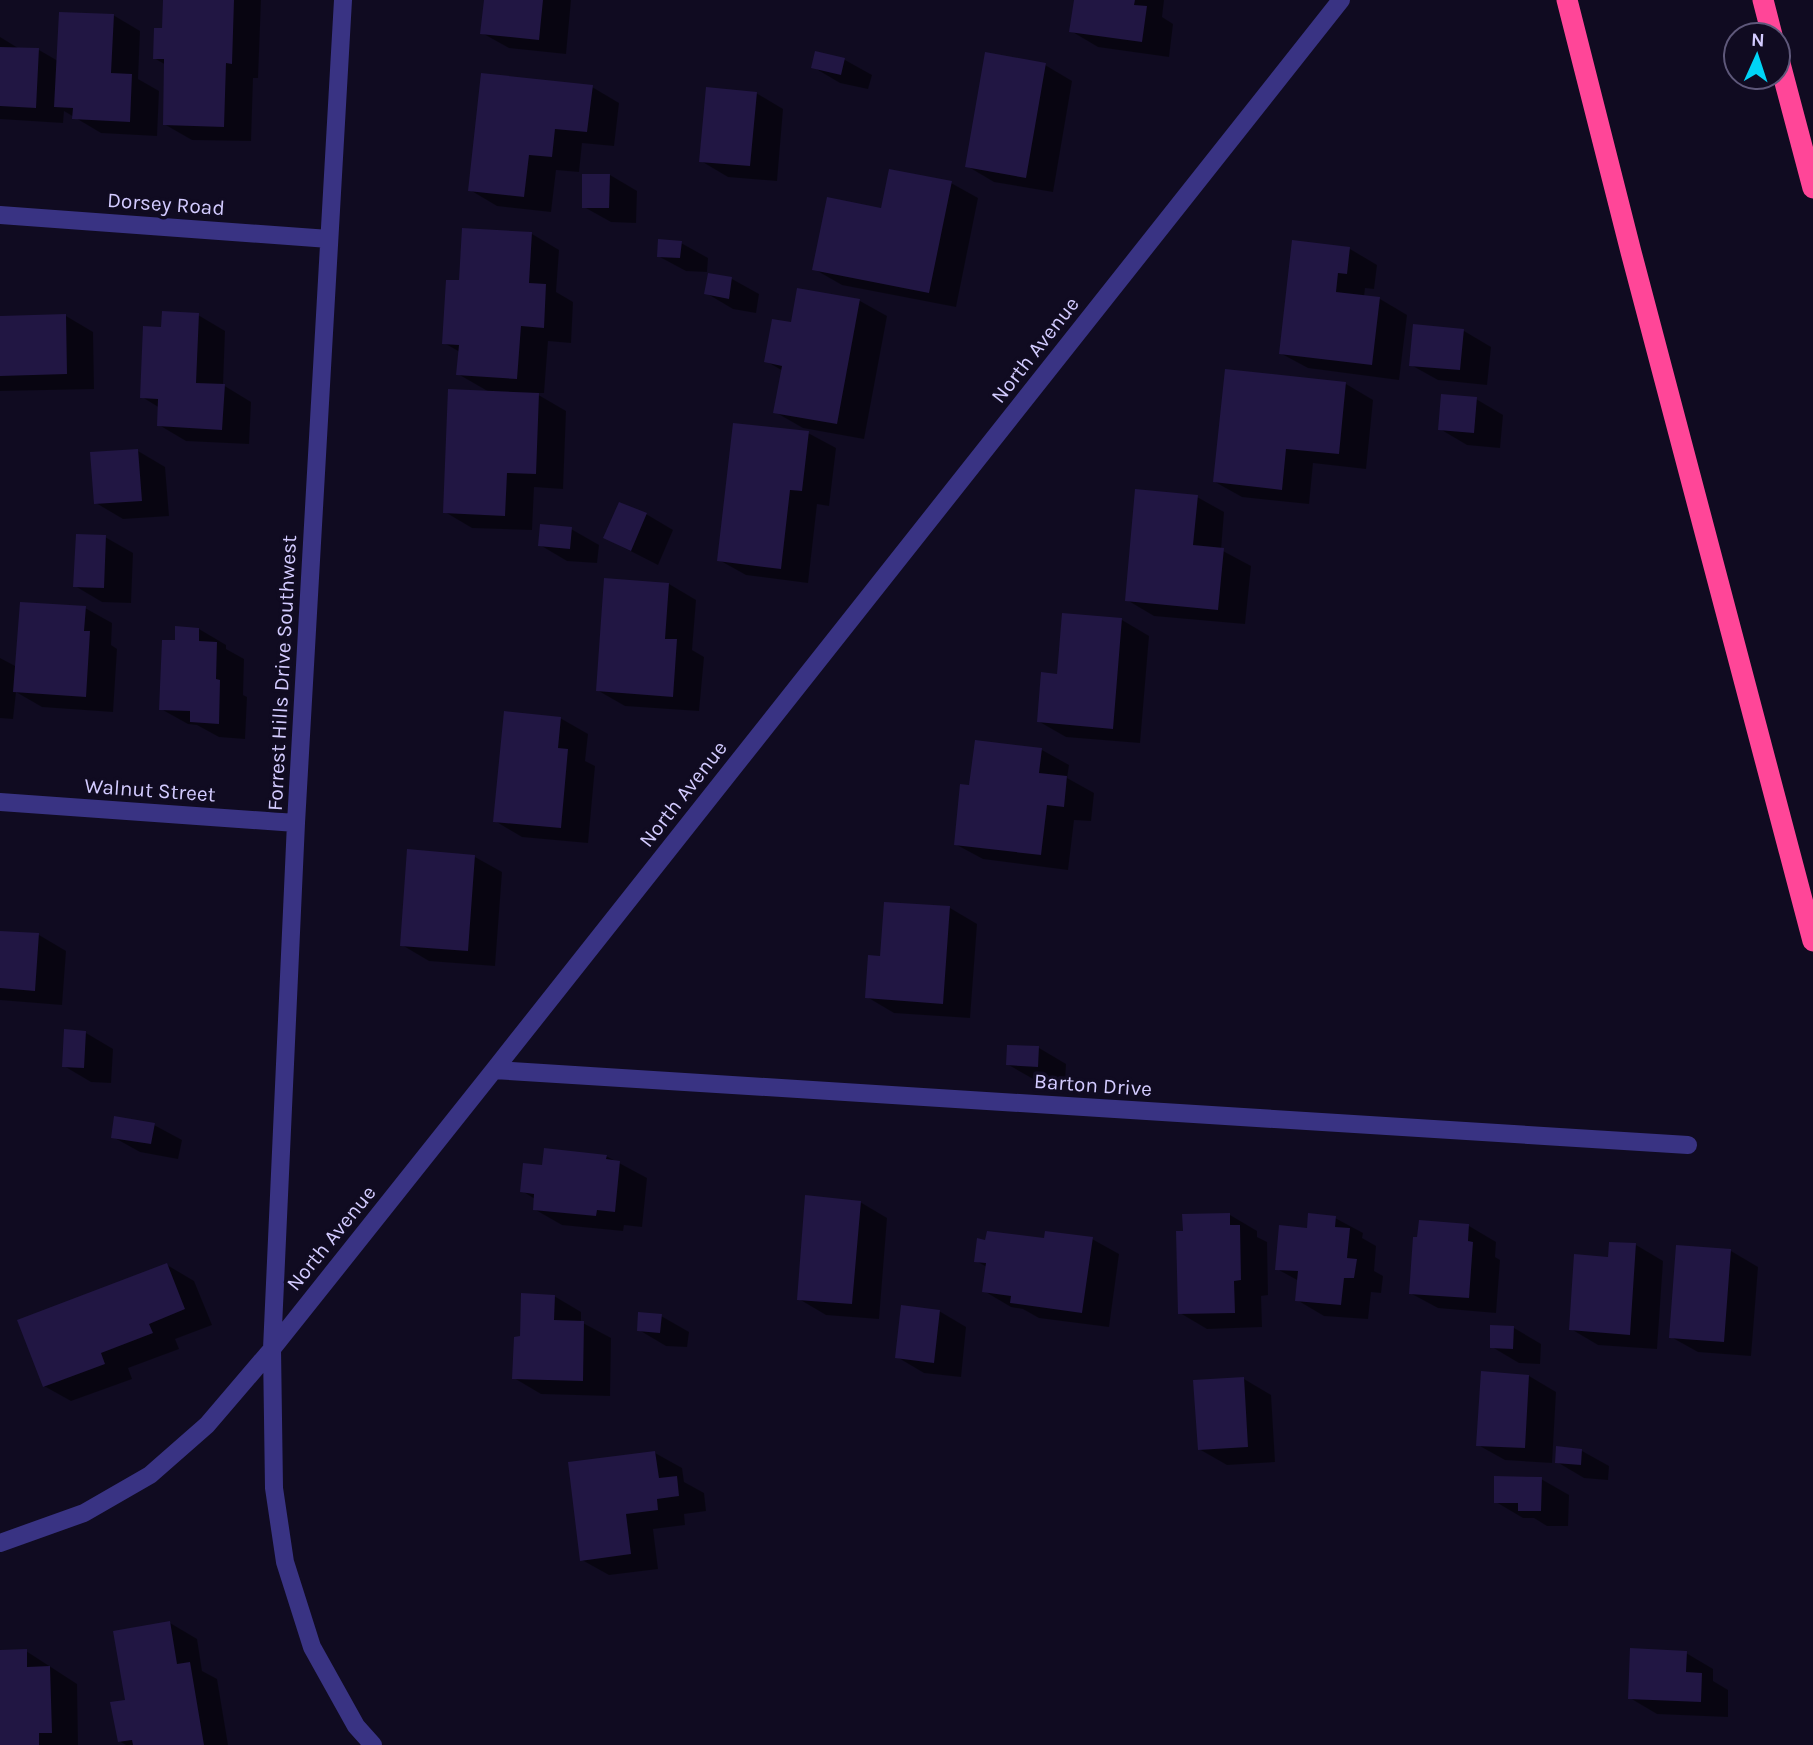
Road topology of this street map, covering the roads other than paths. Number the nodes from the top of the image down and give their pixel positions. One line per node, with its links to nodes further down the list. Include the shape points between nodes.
1 (343, 0): 9 (street, Forrest Hills Drive Southwest)
2 (1341, 0): 13 (street, North Avenue)
3 (1567, 0): 12 (highway)
4 (1763, 0): 5 (highway)
5 (1768, 21)
6 (1787, 91): 7 (highway)
7 (1813, 188)
8 (0, 215): 9 (street, Dorsey Road)
9 (329, 239): 11 (street, Forrest Hills Drive Southwest)
10 (0, 802): 11 (street, Walnut Street)
11 (296, 823): 15 (street, Forrest Hills Drive Southwest)
12 (1813, 941)
13 (494, 1070): 14 (street, Barton Drive); 15 (street, North Avenue)
14 (1689, 1145)
15 (272, 1349): 16 (street, North Avenue, via 207,1425 149,1475 84,1513); 17 (street, Forrest Hills Drive Southwest, via 274,1489 285,1562 312,1647 356,1726)
16 (0, 1543)
17 (373, 1745)

